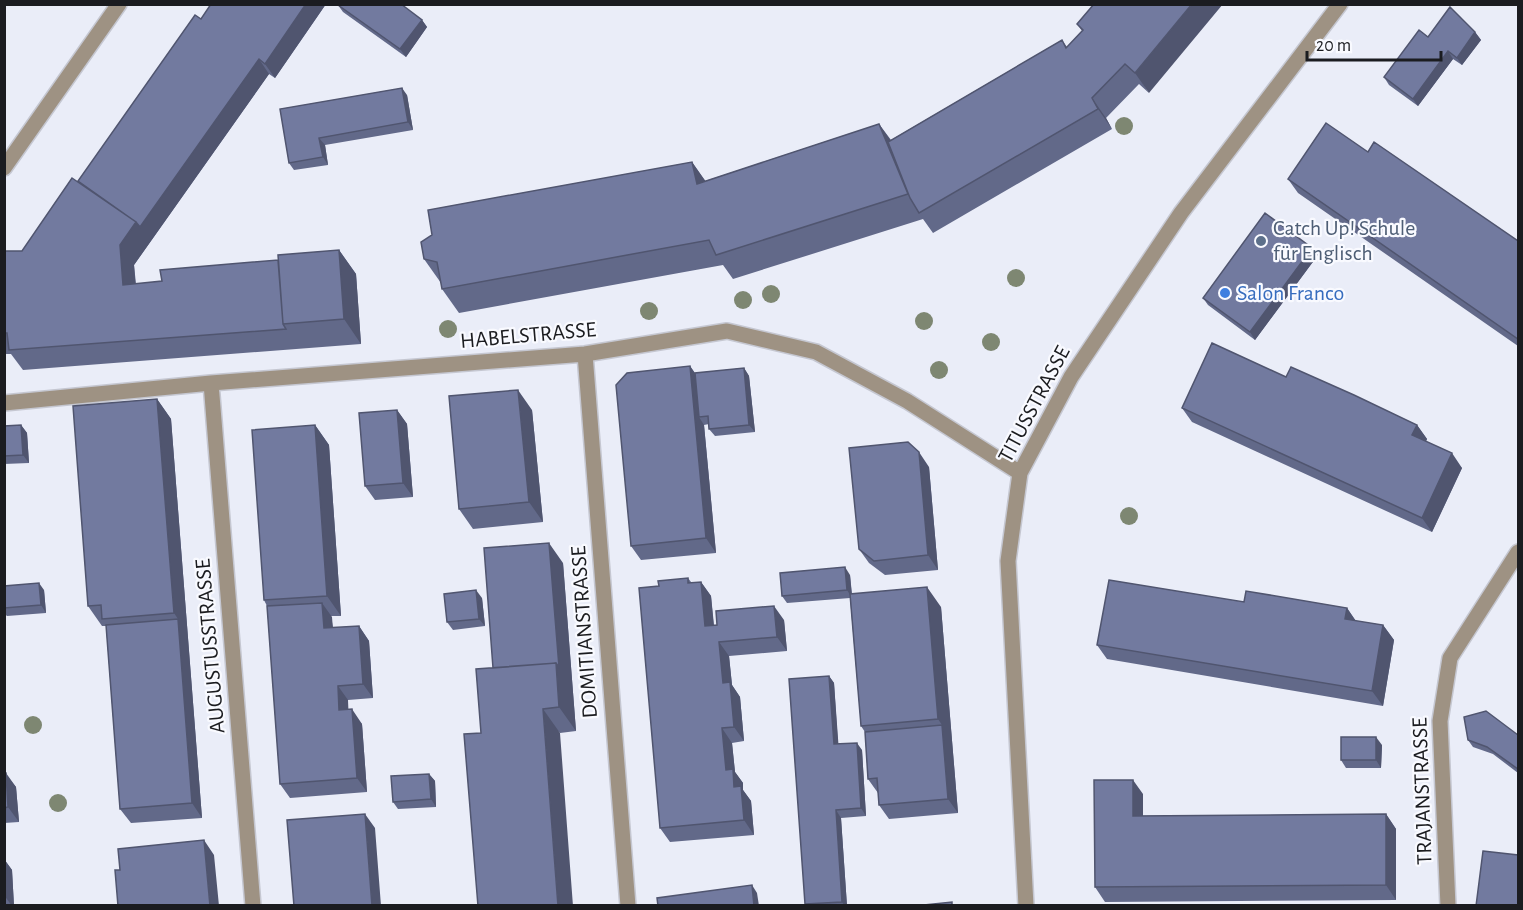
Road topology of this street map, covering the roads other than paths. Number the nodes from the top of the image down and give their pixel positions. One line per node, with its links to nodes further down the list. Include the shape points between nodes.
1 (119, 4): 3 (street)
2 (1340, 4): 7 (street, TITUSSTRASSE, via 1181,213 1071,377)
3 (4, 168)
4 (585, 354): 5 (street, HABELSTRASSE); 7 (street, HABELSTRASSE, via 727,331 816,352 906,401); 10 (street, DOMITIANSTRASSE)
5 (212, 383): 6 (street, HABELSTRASSE); 9 (street, AUGUSTUSSTRASSE)
6 (4, 403)
7 (1020, 473): 11 (street, TITUSSTRASSE, via 1008,561)
8 (1518, 552): 12 (street, TRAJANSTRASSE, via 1450,658 1440,721)
9 (253, 906)
10 (628, 906)
11 (1026, 906)
12 (1448, 906)

